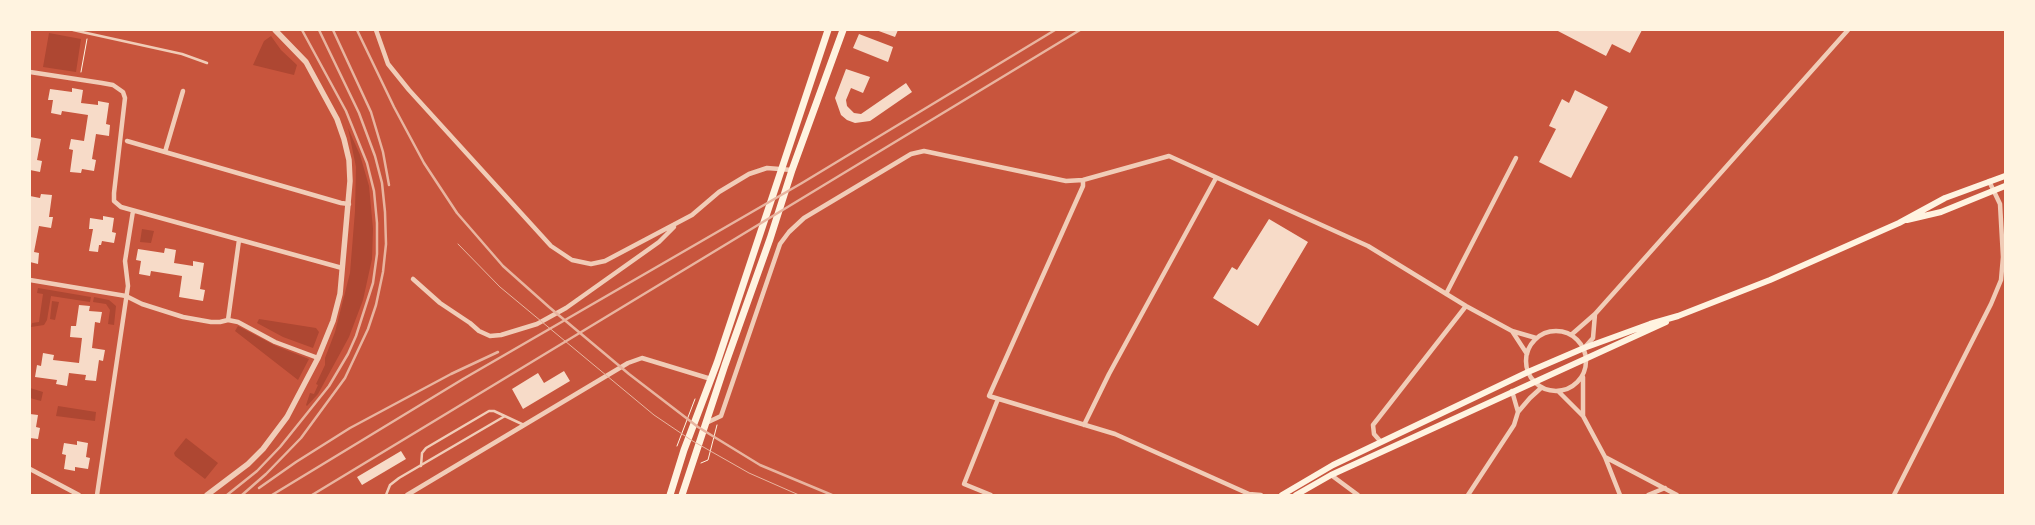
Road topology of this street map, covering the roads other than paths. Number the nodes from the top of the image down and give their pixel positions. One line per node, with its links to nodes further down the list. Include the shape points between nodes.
1 (73, 30): 7 (lane, via 182,54)
2 (275, 30): 21 (street, via 306,62 337,119 348,160)
3 (376, 30): 23 (street, via 388,64 409,90 551,246 572,260 591,264 605,261)
4 (828, 30): 13 (main road)
5 (843, 30): 14 (main road)
6 (1848, 30): 32 (street)
7 (207, 63)
8 (30, 72): 22 (street, via 113,86 123,92 114,201)
9 (183, 91): 11 (street)
10 (127, 141): 11 (street)
11 (165, 152): 21 (street)
12 (1516, 158): 29 (street)
13 (781, 170): 14 (street); 23 (street, via 767,168 749,174); 44 (main road)
14 (792, 170): 53 (main road)
15 (2005, 176): 18 (main road)
16 (1216, 178): 17 (street, via 1169,156); 29 (street, via 1368,246); 54 (street)
17 (1084, 180): 49 (street, via 989,396); 53 (street, via 1066,181 924,151 911,154 804,218 780,244 721,416)
18 (1989, 181): 20 (street); 24 (main road, via 1945,198)
19 (2005, 186): 20 (main road)
20 (1995, 191): 24 (main road, via 1941,212); 79 (street, via 2000,204 2001,280)
21 (349, 204): 26 (street)
22 (132, 211): 25 (street); 30 (street, via 125,257)
23 (679, 222): 27 (street, via 659,242 566,308 537,324 501,335 490,336 479,331)
24 (1898, 223): 33 (main road, via 1770,280)
25 (239, 240): 26 (street); 34 (street)
26 (342, 268): 40 (street, via 333,321)
27 (413, 279)
28 (30, 280): 30 (street)
29 (1446, 294): 31 (street)
30 (126, 296): 34 (street, via 183,317 220,322); 64 (street)
31 (1466, 306): 35 (street); 56 (street, via 1373,425 1374,434)
32 (1595, 314): 36 (street); 38 (street, via 1593,338)
33 (1678, 316): 38 (main road); 41 (main road)
34 (228, 320): 40 (street)
35 (1512, 331): 37 (street); 39 (street)
36 (1571, 335): 37 (street, via 1553,331); 38 (street)
37 (1536, 338): 39 (street)
38 (1584, 348): 41 (street); 42 (main road)
39 (1527, 354): 42 (street)
40 (318, 358): 65 (street, via 274,435 248,464)
41 (1586, 358): 43 (street); 45 (main road)
42 (1528, 372): 45 (street); 56 (main road)
43 (1583, 376): 48 (street, via 1568,389); 52 (street)
44 (711, 379): 55 (street, via 642,358 628,363); 67 (main road)
45 (1534, 381): 46 (street); 47 (main road)
46 (1541, 388): 48 (street); 50 (street)
47 (1512, 391): 50 (street); 60 (main road)
48 (1558, 391): 52 (street)
49 (998, 399): 54 (street); 69 (street, via 964,484)
50 (1518, 412): 75 (street, via 1514,425)
51 (505, 416): 55 (lane); 58 (lane); 58 (lane, via 489,411 439,440 422,453)
52 (1583, 416): 57 (street)
53 (706, 423): 68 (main road)
54 (1084, 424): 70 (street, via 1115,434)
55 (524, 425): 62 (street)
56 (1381, 442): 72 (main road)
57 (1604, 457): 61 (street); 76 (street)
58 (421, 466): 66 (lane, via 395,481)
59 (30, 469): 63 (street)
60 (1331, 475): 73 (main road); 74 (street)
61 (1665, 488): 77 (street); 78 (street)
62 (408, 494)
63 (79, 495)
64 (97, 495)
65 (207, 495)
66 (386, 495)
67 (670, 495)
68 (682, 495)
69 (990, 495)
70 (1249, 495): 71 (street)
71 (1261, 495)
72 (1282, 495)
73 (1296, 495)
74 (1358, 495)
75 (1468, 495)
76 (1620, 495)
77 (1648, 495)
78 (1678, 495)
79 (1894, 495)

